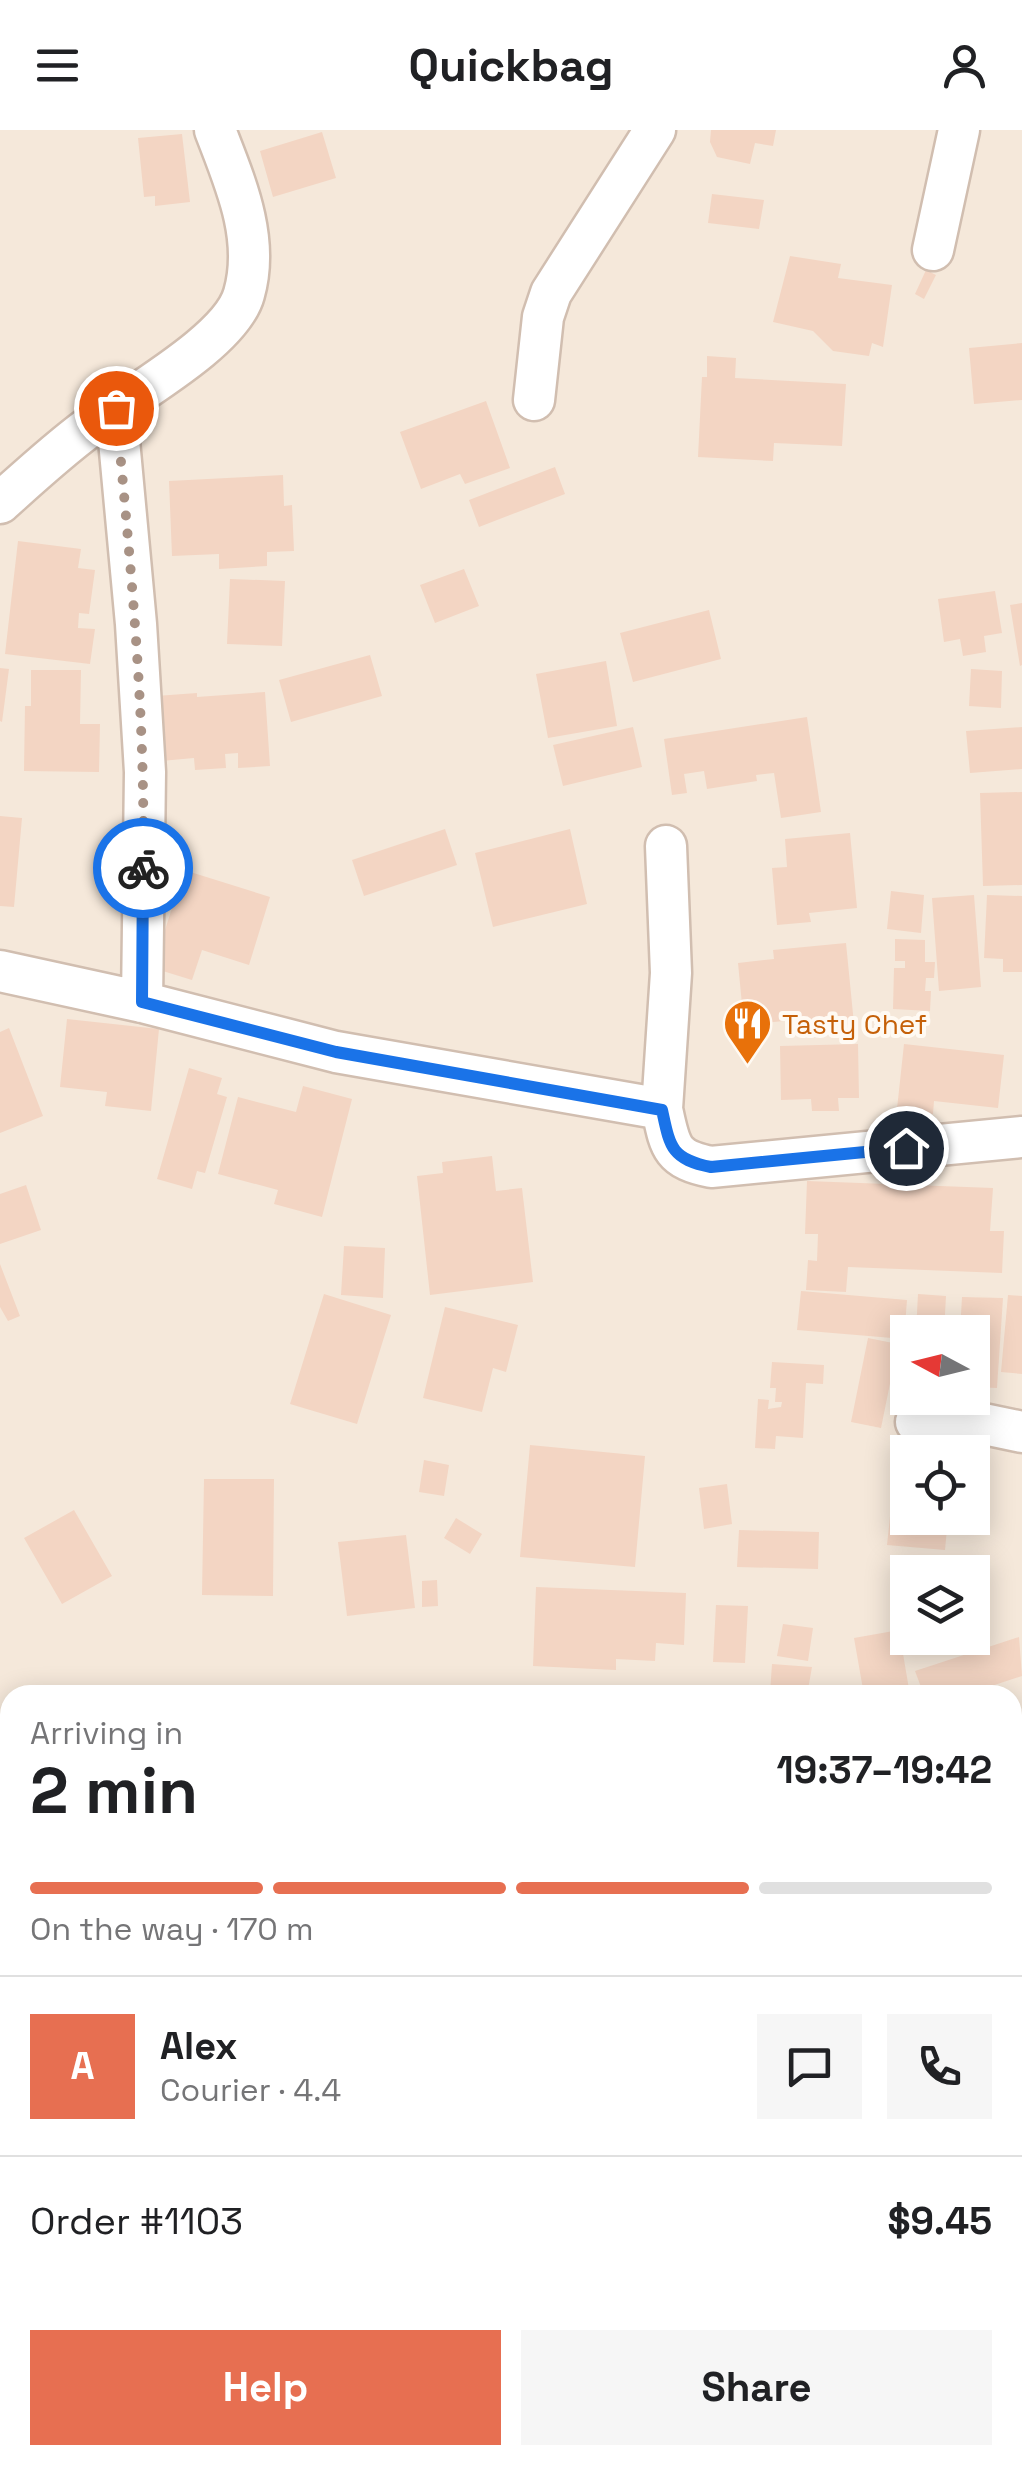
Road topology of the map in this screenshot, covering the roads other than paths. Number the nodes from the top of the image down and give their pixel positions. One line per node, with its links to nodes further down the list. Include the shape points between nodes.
1 (216, 130): 6 (street, via 250,249 244,297 225,326)
2 (656, 130): 5 (street, via 551,293 542,317)
3 (958, 130): 4 (street)
4 (933, 250)
5 (534, 400)
6 (116, 408): 7 (street); 10 (street, via 144,772)
7 (0, 503)
8 (666, 846): 11 (street, via 670,973)
9 (0, 971): 10 (street)
10 (142, 1002): 11 (street, via 336,1052)
11 (662, 1110): 12 (street, via 670,1148 711,1167)
12 (1022, 1137)
13 (916, 1422): 14 (street)
14 (1022, 1432)

